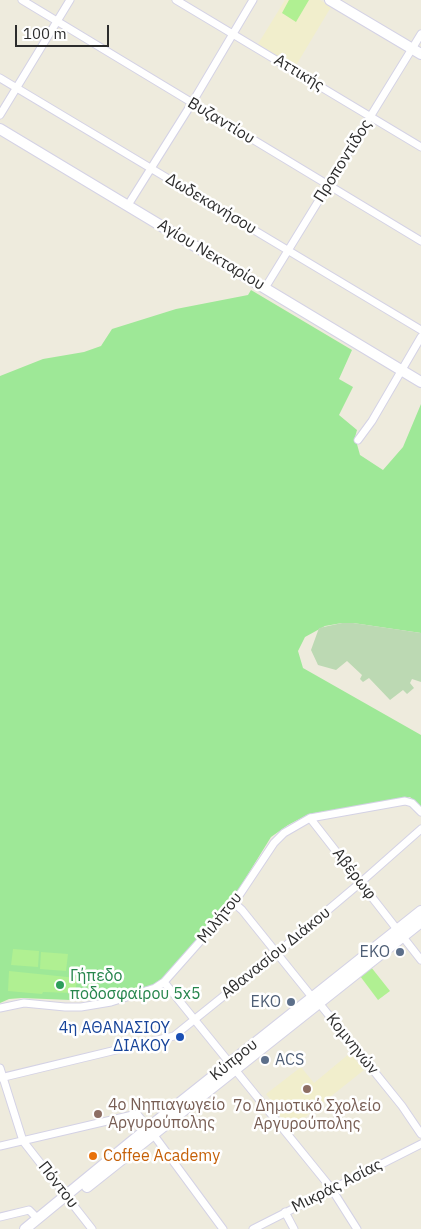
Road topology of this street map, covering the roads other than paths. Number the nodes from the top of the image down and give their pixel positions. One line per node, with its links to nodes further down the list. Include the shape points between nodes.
1 (22, 0): 6 (street, Βυζαντίου)
2 (70, 0): 6 (street)
3 (176, 0): 7 (street, Αττικής)
4 (253, 0): 7 (street)
5 (330, 0): 9 (street)
6 (58, 22): 11 (street); 12 (street, Βυζαντίου)
7 (232, 34): 12 (street); 14 (street, Αττικής)
8 (421, 34): 9 (street, Προποντίδος)
9 (417, 52): 14 (street, Προποντίδος)
10 (0, 78): 11 (street, Δωδεκανήσου)
11 (17, 88): 13 (street); 17 (street, Δωδεκανήσου)
12 (192, 103): 17 (street); 18 (street, Βυζαντίου)
13 (0, 115)
14 (370, 116): 16 (street, Αττικής); 18 (street, Προποντίδος)
15 (0, 129): 19 (street, Αγίου Νεκταρίου)
16 (421, 147)
17 (151, 168): 19 (street); 21 (street, Δωδεκανήσου)
18 (328, 185): 20 (street, Βυζαντίου); 21 (street, Προποντίδος)
19 (128, 205): 22 (street, Αγίου Νεκταρίου)
20 (421, 241)
21 (288, 250): 22 (street, Προποντίδος); 23 (street, Δωδεκανήσου)
22 (265, 288): 25 (street, Αγίου Νεκταρίου)
23 (421, 330)
24 (421, 337): 25 (street)
25 (401, 370): 26 (street, Αγίου Νεκταρίου); 27 (street)
26 (421, 382)
27 (358, 440)
28 (421, 812): 29 (street, Μιλήτου, via 405,801)
29 (310, 818): 31 (street, Αβέρωφ); 32 (street, Μιλήτου, via 278,838)
30 (421, 829): 31 (street, Αθανασίου Διάκου)
31 (360, 883): 35 (street, Αβέρωφ); 36 (street, Αθανασίου Διάκου)
32 (234, 902): 36 (street, Κομνηνών); 38 (street, Μιλήτου)
33 (421, 911): 35 (street, Κύπρου)
34 (421, 922): 35 (street, Κύπρου)
35 (399, 934): 37 (street, Αβέρωφ); 39 (street, Κύπρου)
36 (278, 953): 39 (street, Κομνηνών); 41 (street, Αθανασίου Διάκου)
37 (421, 960)
38 (164, 982): 40 (street, Μιλήτου, via 111,1002 81,1007 24,1003); 41 (street)
39 (316, 1000): 42 (street, Κύπρου); 46 (street, Κομνηνών)
40 (0, 1008)
41 (194, 1019): 42 (street); 44 (street, Αθανασίου Διάκου, via 170,1038)
42 (232, 1067): 45 (street, Κύπρου); 50 (street)
43 (0, 1068): 44 (street, Πόντου)
44 (1, 1078): 47 (street, Πόντου)
45 (151, 1131): 47 (street, via 137,1114); 51 (street, Κύπρου); 57 (street)
46 (421, 1134)
47 (24, 1141): 49 (street); 51 (street, Πόντου)
48 (421, 1144): 50 (street, Μικράς Ασίας)
49 (0, 1146)
50 (332, 1188): 52 (street, Μικράς Ασίας); 60 (street)
51 (68, 1198): 54 (street, Κύπρου); 56 (street, Πόντου)
52 (285, 1212): 58 (street, Μικράς Ασίας); 59 (street)
53 (0, 1217): 54 (street, via 29,1210)
54 (36, 1224): 55 (street, Κύπρου)
55 (25, 1229)
56 (92, 1229)
57 (223, 1229)
58 (253, 1229)
59 (294, 1229)
60 (357, 1229)

